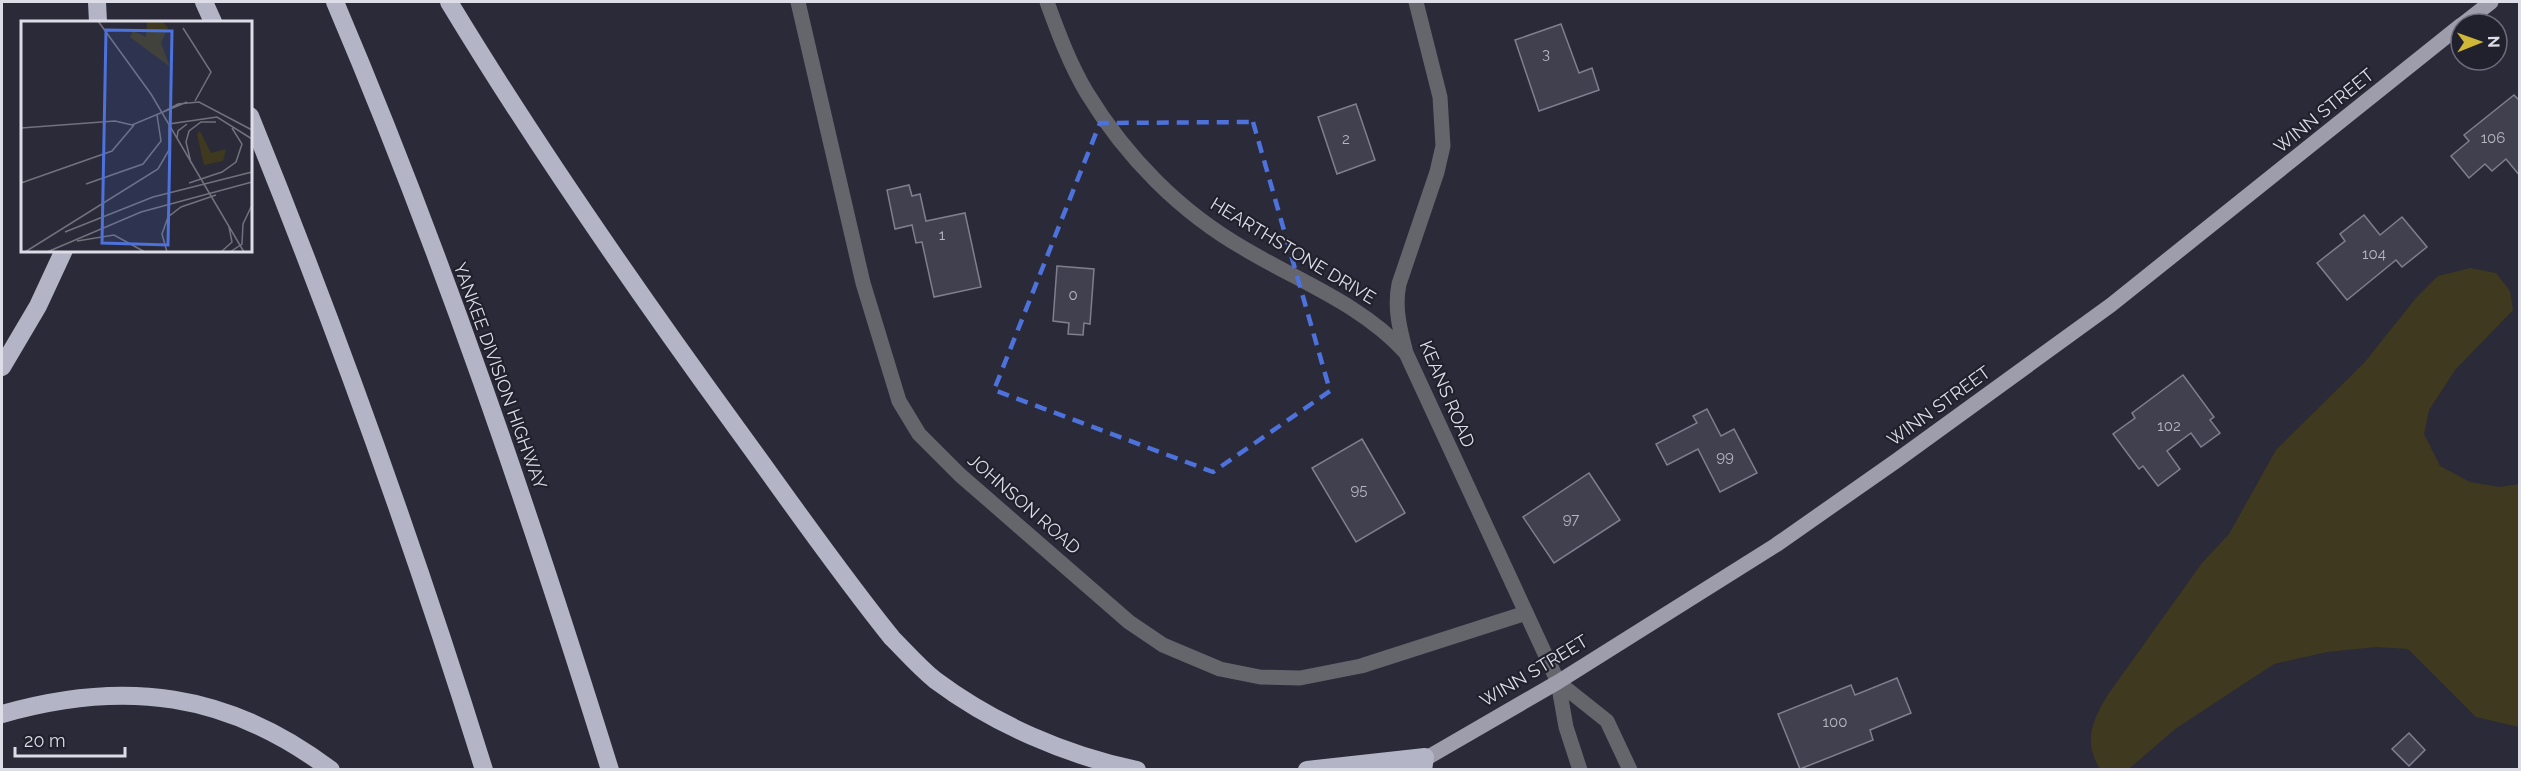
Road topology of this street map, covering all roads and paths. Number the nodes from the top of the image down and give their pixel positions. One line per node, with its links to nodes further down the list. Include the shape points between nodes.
1 (97, 2): 10 (highway)
2 (204, 2): 11 (highway)
3 (334, 2): 18 (highway, YANKEE DIVISION HIGHWAY, via 447,289)
4 (449, 2): 26 (highway, via 575,201 892,638 934,679 1017,729 1075,754)
5 (798, 2): 17 (street, JOHNSON ROAD, via 863,283 899,401 919,434 960,475 1129,622 1200,663 1260,677 1300,678 1361,666)
6 (1047, 2): 15 (street, HEARTHSTONE DRIVE, via 1086,92 1144,169 1173,197 1245,249 1373,321)
7 (1416, 2): 15 (street, KEANS ROAD, via 1436,77 1443,131 1437,172 1397,296)
8 (2491, 2): 9 (main road, WINN STREET)
9 (2478, 12)
10 (98, 21)
11 (213, 21)
12 (2449, 35): 19 (main road, WINN STREET, via 2192,242 1991,393 1776,545)
13 (252, 121): 23 (highway, via 372,434)
14 (63, 252): 16 (highway, via 38,306)
15 (1406, 353): 17 (street, KEANS ROAD)
16 (2, 367)
17 (1526, 613): 19 (street, KEANS ROAD)
18 (581, 676): 24 (highway, YANKEE DIVISION HIGHWAY); 25 (highway)
19 (1558, 681): 21 (main road, WINN STREET); 29 (street, via 1566,727); 30 (street, via 1607,721)
20 (2, 714): 22 (highway, via 90,696 120,694 180,700 236,716 267,730)
21 (1424, 763): 27 (highway); 28 (main road, WINN STREET)
22 (331, 770)
23 (484, 770)
24 (610, 770)
25 (624, 770)
26 (1137, 770)
27 (1307, 770)
28 (1406, 770)
29 (1580, 770)
30 (1630, 770)

